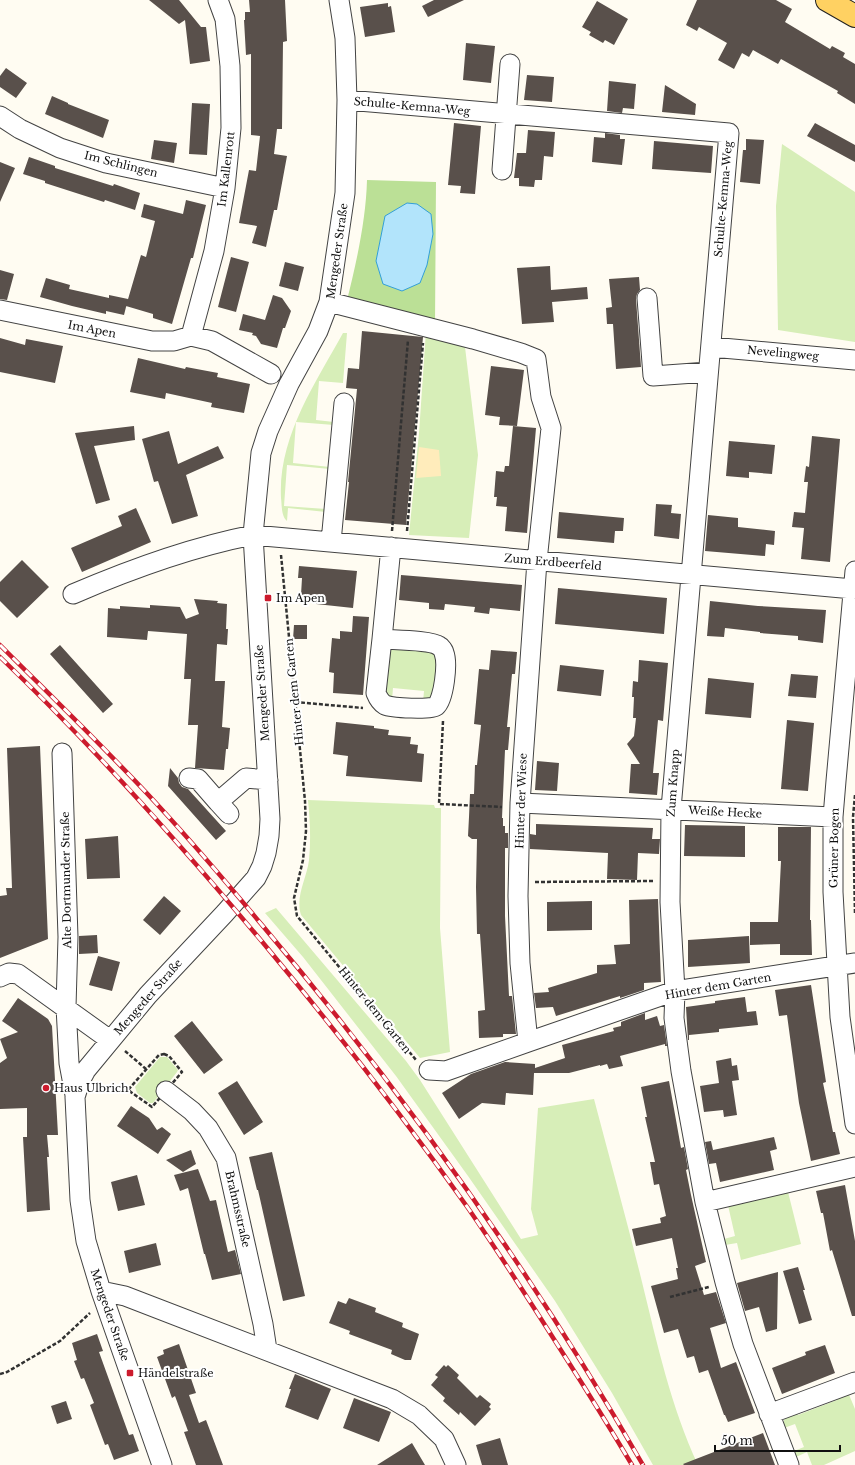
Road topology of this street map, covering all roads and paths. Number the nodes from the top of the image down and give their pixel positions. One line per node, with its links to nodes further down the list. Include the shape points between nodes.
1 (218, 0): 10 (street, Im Kallenrott, via 225,19 230,66 231,128)
2 (339, 0): 6 (street, Mengeder Straße, via 345,38)
3 (828, 0): 4 (main road)
4 (855, 16)
5 (510, 64): 7 (street)
6 (347, 100): 7 (street, Schulte-Kemna-Weg); 12 (street, Mengeder Straße, via 345,193)
7 (506, 114): 9 (street); 16 (street, Schulte-Kemna-Weg, via 729,133)
8 (0, 116): 10 (street, Im Schlingen, via 20,129 60,148 106,163)
9 (502, 170)
10 (225, 188): 15 (street, Im Kallenrott, via 214,251)
11 (647, 298): 18 (street, via 653,376)
12 (329, 302): 14 (street); 23 (street, Mengeder Straße, via 318,331 289,384 261,452)
13 (0, 310): 15 (street, Im Apen, via 152,341 174,341)
14 (417, 330): 21 (path); 22 (path, via 417,436); 27 (street, Hinter der Wiese, via 521,353 536,359 541,397 551,428)
15 (191, 336): 19 (street, Im Apen, via 212,341)
16 (710, 347): 17 (street, Nevelingweg); 18 (street, Schulte-Kemna-Weg)
17 (855, 360)
18 (708, 372): 28 (street, Schulte-Kemna-Weg)
19 (271, 374)
20 (344, 403): 24 (street)
21 (392, 528)
22 (408, 529)
23 (253, 535): 24 (street, Zum Erdbeerfeld); 30 (street, via 212,544); 37 (street, Mengeder Straße)
24 (331, 542): 25 (street, Zum Erdbeerfeld)
25 (390, 547): 27 (street, Zum Erdbeerfeld); 31 (street)
26 (281, 552): 33 (path, Hinter dem Garten)
27 (537, 561): 28 (street, Zum Erdbeerfeld); 39 (street, Hinter der Wiese)
28 (691, 575): 29 (street, Zum Erdbeerfeld); 40 (street, Zum Knapp)
29 (854, 580): 41 (street, Grüner Bogen, via 842,697)
30 (73, 594)
31 (382, 639): 32 (street, via 376,694); 34 (street, via 439,645 444,652 445,661 443,693)
32 (379, 701): 33 (path, via 368,708); 34 (street, via 386,705 426,709)
33 (295, 702): 54 (path, Hinter dem Garten, via 306,831 303,860 294,898 297,916 416,1060)
34 (435, 707): 39 (path, via 443,719 439,804)
35 (62, 753): 49 (street, Alte Dortmunder Straße, via 68,938)
36 (190, 778): 37 (street, via 198,779 224,808 246,778)
37 (268, 780): 50 (street, Mengeder Straße, via 269,836 262,866 256,878)
38 (855, 795): 44 (path)
39 (520, 805): 40 (street, Weiße Hecke); 43 (street, Hinter der Wiese)
40 (671, 809): 41 (street, Weiße Hecke); 42 (street, Zum Knapp)
41 (834, 817): 46 (street, Grüner Bogen, via 833,892)
42 (670, 881): 43 (path); 48 (street, Zum Knapp)
43 (518, 882): 51 (street, Hinter der Wiese, via 520,962)
44 (855, 914)
45 (855, 962): 46 (street, Hinter dem Garten)
46 (836, 965): 48 (street, Hinter dem Garten); 57 (street, Grüner Bogen, via 840,1018)
47 (0, 977): 49 (street, via 8,973 18,974)
48 (675, 991): 51 (street, Hinter dem Garten); 59 (street, Zum Knapp, via 674,1018 681,1071)
49 (66, 1007): 50 (street); 56 (street, Alte Dortmunder Straße, via 69,1063)
50 (110, 1040): 56 (street, Mengeder Straße, via 86,1070)
51 (528, 1042): 54 (street, Hinter dem Garten, via 446,1071)
52 (126, 1053): 53 (path)
53 (146, 1069)
54 (429, 1070)
55 (166, 1091): 63 (street, Brahmsstraße, via 192,1111 208,1128 226,1158)
56 (75, 1097): 62 (street, Mengeder Straße, via 80,1200 86,1241)
57 (855, 1124)
58 (855, 1167): 59 (street)
59 (705, 1202): 60 (street, Zum Knapp)
60 (725, 1282): 61 (path); 66 (street, Zum Knapp, via 743,1344)
61 (670, 1297)
62 (104, 1298): 63 (street, via 125,1296); 64 (path, via 60,1341); 67 (street, Mengeder Straße)
63 (267, 1350): 68 (street, via 392,1399 419,1415 444,1439)
64 (0, 1374)
65 (855, 1382): 66 (street)
66 (769, 1414): 69 (street, Zum Knapp)
67 (162, 1465)
68 (456, 1465)
69 (790, 1465)

